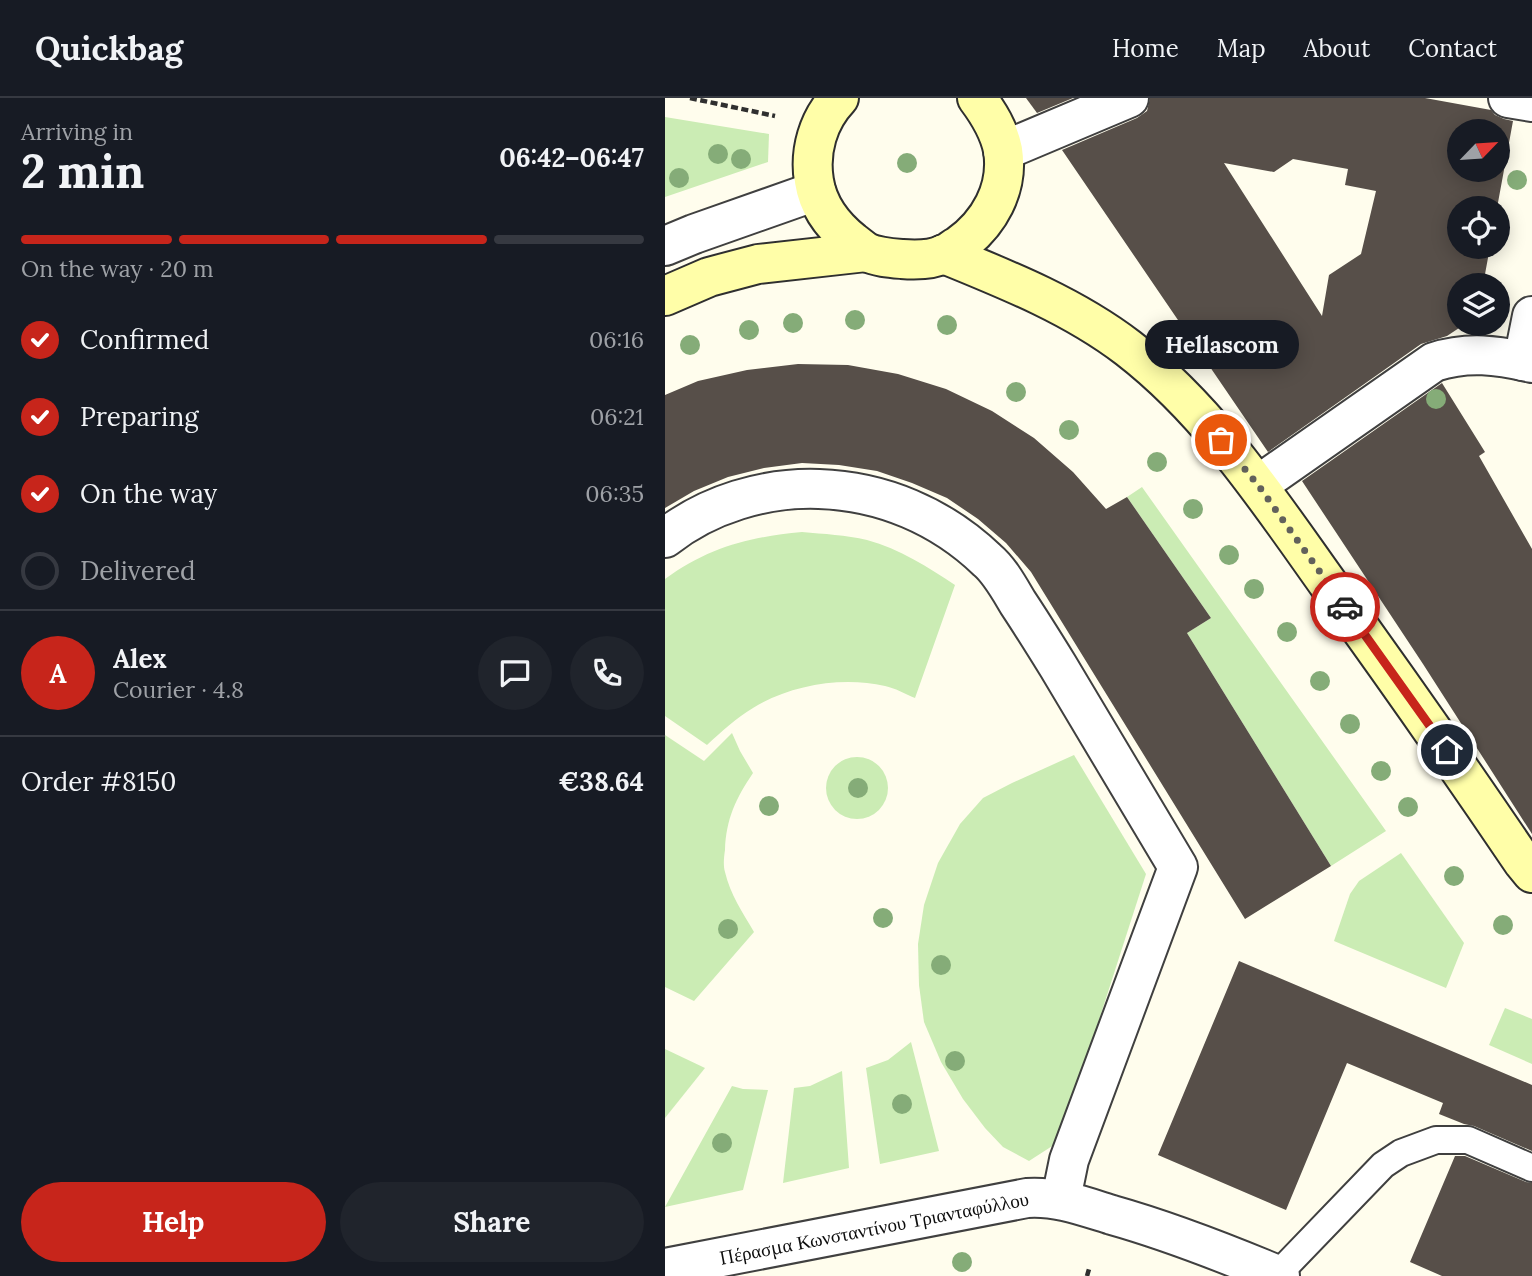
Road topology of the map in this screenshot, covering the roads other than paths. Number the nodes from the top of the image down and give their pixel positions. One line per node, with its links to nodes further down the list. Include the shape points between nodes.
1 (977, 98): 6 (main road, via 994,123)
2 (1129, 98): 6 (street)
3 (1509, 98): 4 (street)
4 (1532, 102)
5 (829, 112): 7 (main road, via 814,147)
6 (1003, 151): 10 (main road, via 1002,181 992,212 973,235)
7 (815, 191): 8 (street); 9 (main road, via 839,231)
8 (665, 246)
9 (866, 252): 10 (main road, via 916,260); 11 (main road, via 758,264 709,277)
10 (944, 254): 14 (main road, via 1044,297 1129,348 1195,411)
11 (665, 296)
12 (1532, 316): 13 (street)
13 (1528, 362): 14 (street, via 1466,354 1434,362)
14 (1258, 485): 16 (main road)
15 (665, 538): 18 (street, via 704,513 769,492 837,489 871,495 934,520 989,561 1044,642 1178,867 1069,1160)
16 (1532, 873)
17 (1532, 1168): 20 (lane, via 1468,1140 1436,1140 1401,1153 1383,1165)
18 (1061, 1199): 19 (street, Πέρασμα Κωνσταντίνου Τριανταφύλλου, via 1027,1198); 20 (street, Πέρασμα Κωνσταντίνου Τριανταφύλλου, via 1152,1227)
19 (665, 1268)
20 (1278, 1275)

